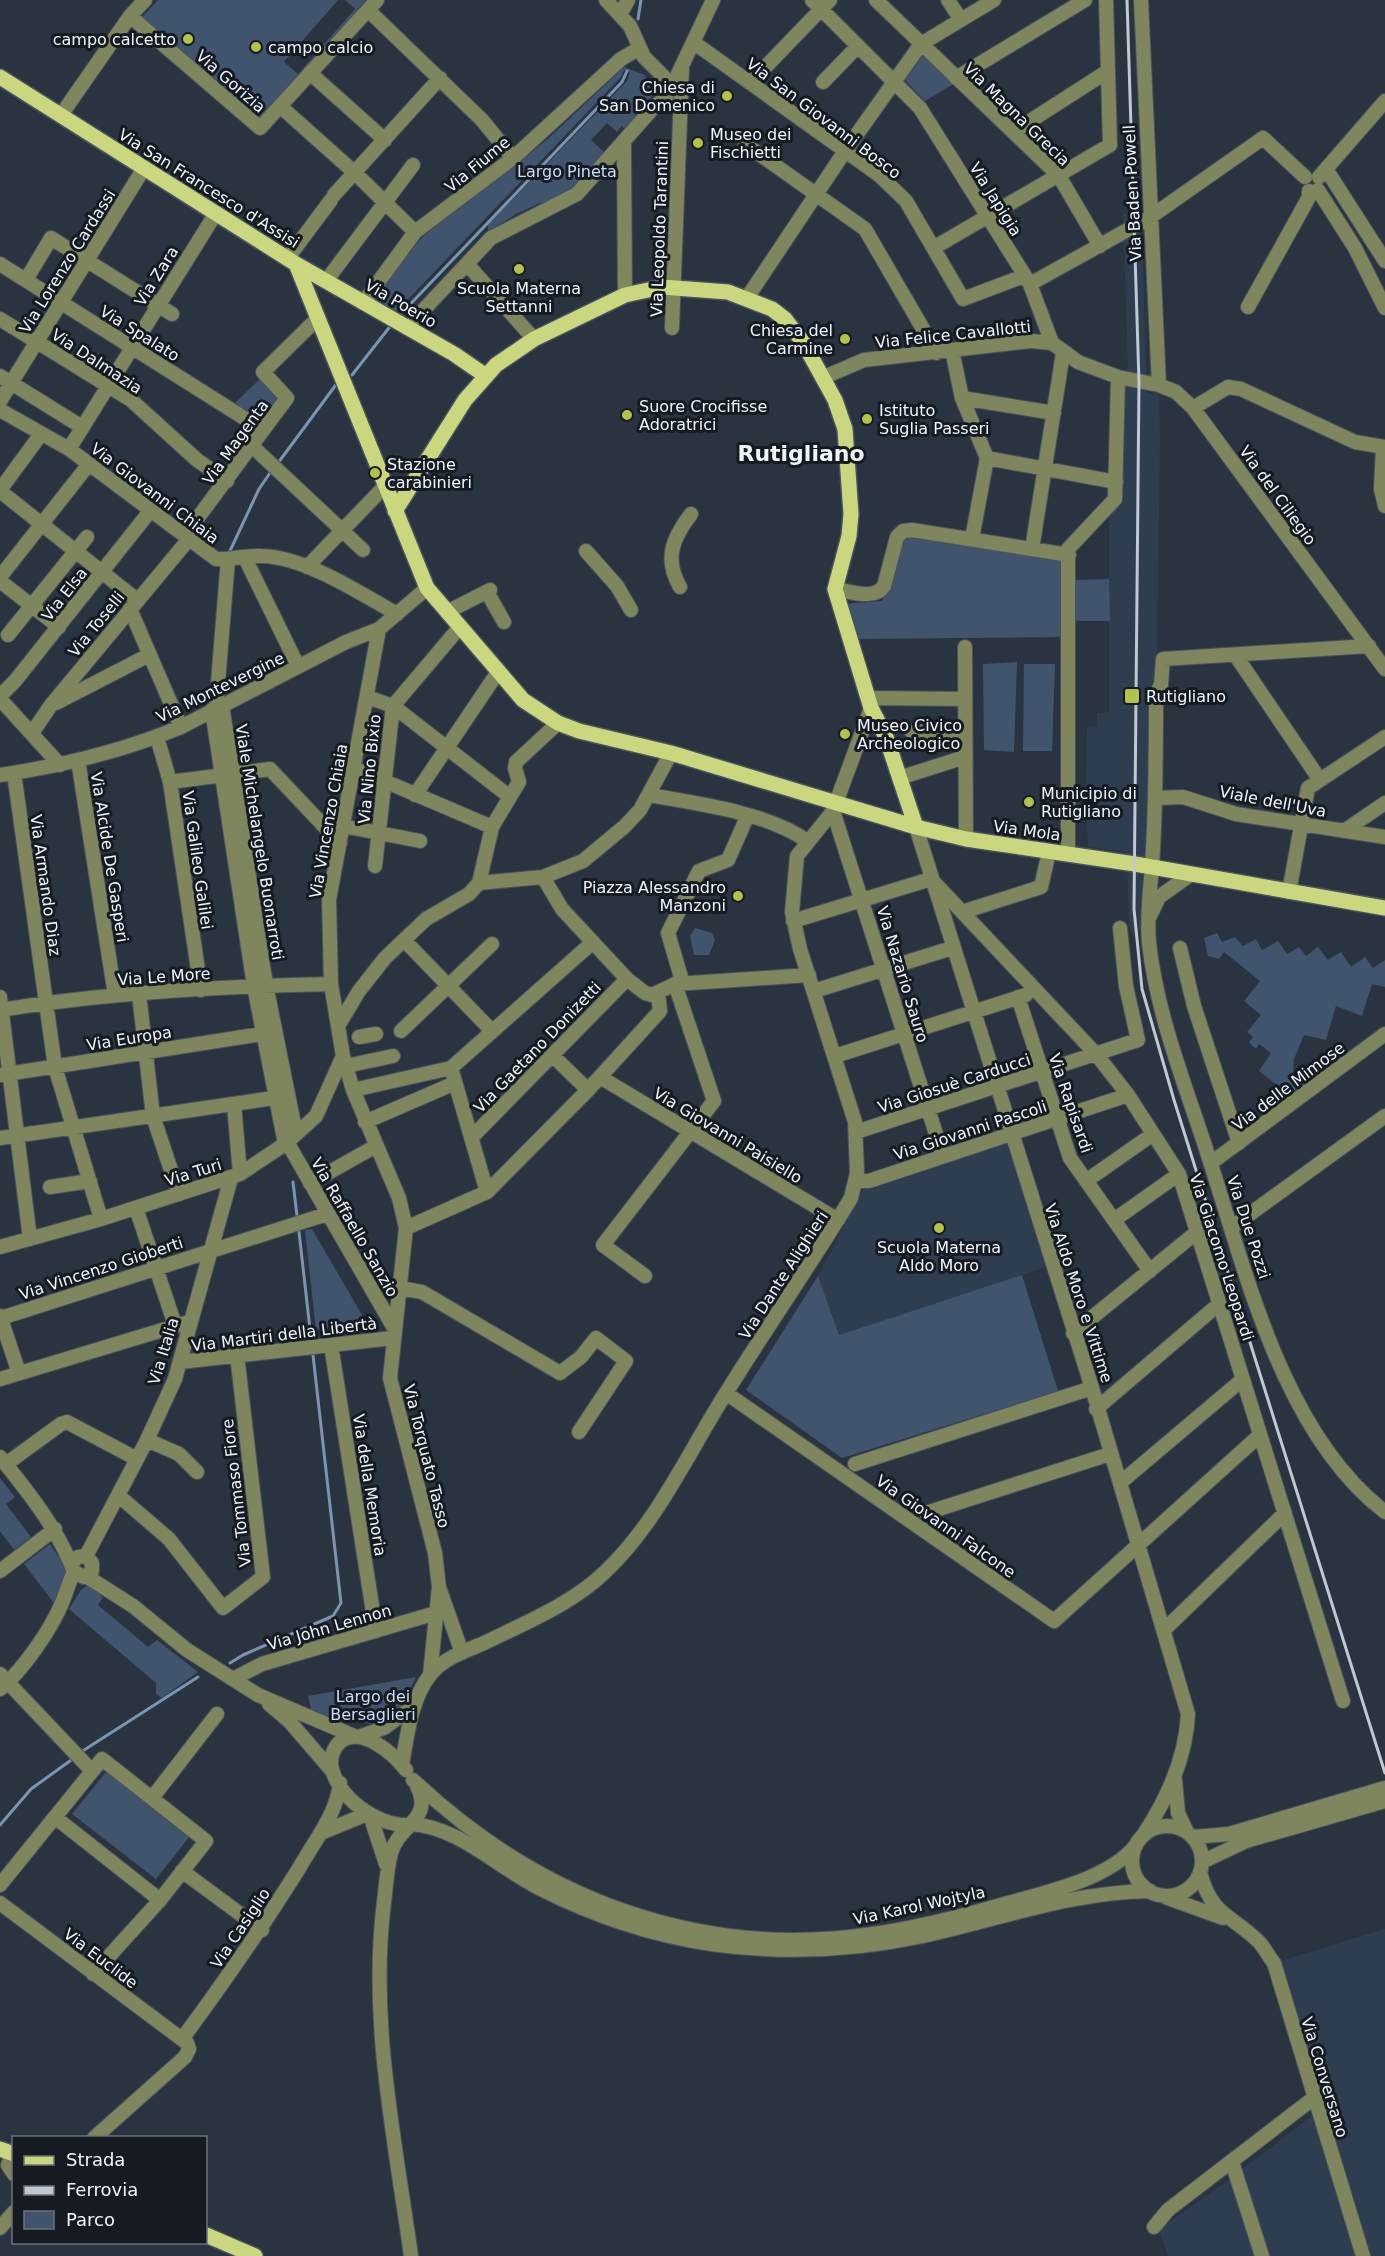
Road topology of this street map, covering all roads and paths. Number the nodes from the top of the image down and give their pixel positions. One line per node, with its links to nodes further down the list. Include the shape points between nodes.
1 (145, 0): 14 (street)
2 (606, 0): 13 (street)
3 (628, 0): 13 (street)
4 (713, 0): 16 (street)
5 (876, 0): 17 (street, Via Magna Grecia)
6 (948, 0): 15 (street)
7 (994, 0): 15 (street)
8 (1085, 0): 24 (street)
9 (1106, 0): 20 (street)
10 (1141, 0): 47 (street, Via Baden Powell)
11 (821, 3): 18 (street, Via Japigia); 27 (street)
12 (373, 5): 21 (street, Via Gorizia); 23 (street)
13 (620, 15): 19 (street, via 632,31)
14 (130, 16): 29 (street, Via Gorizia, via 260,128); 31 (street)
15 (961, 20): 17 (street)
16 (693, 42): 27 (street, Via San Giovanni Bosco); 28 (street)
17 (921, 44): 24 (street, Via Magna Grecia); 26 (street)
18 (858, 46): 25 (street); 26 (street, Via Japigia)
19 (638, 49): 28 (street); 37 (street, Via Fiume, via 621,58)
20 (1108, 71): 32 (street); 41 (street, via 1110,145)
21 (310, 73): 29 (street, Via Gorizia); 33 (street)
22 (0, 76): 31 (main road, Via San Francesco d'Assisi)
23 (440, 78): 33 (street); 37 (street)
24 (956, 78): 32 (street, Via Magna Grecia)
25 (823, 82)
26 (895, 82): 36 (street); 46 (street, Via Japigia, via 920,108)
27 (750, 83): 36 (street, Via San Giovanni Bosco)
28 (671, 91): 34 (street); 59 (street, Via Leopoldo Tarantini, via 679,132)
29 (280, 106): 40 (street)
30 (1383, 106): 42 (street)
31 (61, 115): 39 (main road, Via San Francesco d'Assisi)
32 (1013, 132): 41 (street, Via Magna Grecia)
33 (385, 140): 40 (street)
34 (624, 142): 55 (street, via 577,194 491,238); 60 (street)
35 (745, 144): 43 (street)
36 (845, 151): 43 (street); 50 (street, Via San Giovanni Bosco, via 906,201)
37 (513, 158): 48 (street, Via Fiume)
38 (413, 165): 44 (street)
39 (144, 168): 45 (main road, Via San Francesco d'Assisi); 51 (street, Via Lorenzo Cardassi)
40 (355, 173): 44 (street); 52 (street, via 332,197)
41 (1059, 176): 46 (street); 49 (street, Via Magna Grecia)
42 (1316, 181): 47 (street, via 1263,138); 53 (street); 65 (street); 66 (street)
43 (816, 193): 61 (street); 77 (street, via 866,229)
44 (384, 202): 48 (street); 58 (street)
45 (216, 213): 52 (main road, Via San Francesco d'Assisi); 64 (street, Via Zara)
46 (989, 217): 50 (street); 57 (street, Via Japigia)
47 (1149, 218): 49 (street); 83 (street, Via Baden Powell)
48 (415, 232): 63 (street, Via Fiume)
49 (1100, 246): 57 (street)
50 (935, 247): 57 (street, Via San Giovanni Bosco, via 963,299)
51 (87, 261): 56 (street, via 51,238); 62 (street, Via Lorenzo Cardassi); 64 (street)
52 (292, 261): 58 (main road, Via Poerio); 69 (main road, Via San Francesco d'Assisi)
53 (1385, 261)
54 (0, 264): 56 (street, Via Spalato)
55 (467, 264): 70 (street); 72 (street)
56 (26, 280): 62 (street, Via Spalato)
57 (1027, 280): 74 (street, Via Japigia)
58 (326, 281): 63 (main road, Via Poerio)
59 (674, 286): 60 (main road); 61 (main road); 71 (street, Via Leopoldo Tarantini)
60 (625, 295): 72 (main road)
61 (747, 298): 81 (main road, via 785,319 803,342)
62 (61, 303): 73 (street, Via Lorenzo Cardassi); 75 (street, Via Spalato)
63 (363, 303): 79 (main road, Via Poerio)
64 (158, 305): 67 (street); 75 (street, Via Zara)
65 (1248, 307)
66 (1385, 308)
67 (172, 314)
68 (0, 319): 73 (street, Via Dalmazia)
69 (317, 319): 91 (street, Via Magenta, via 263,372 287,398); 101 (main road, Via San Francesco d'Assisi)
70 (415, 319)
71 (672, 328)
72 (534, 339): 79 (main road)
73 (37, 342): 82 (street, Via Lorenzo Cardassi); 84 (street, Via Dalmazia)
74 (1052, 343): 76 (street, Via Felice Cavallotti, via 1031,341); 78 (street, Via Felice Cavallotti)
75 (132, 347): 84 (street, Via Zara); 91 (street, Via Spalato)
76 (952, 350): 77 (street, Via Felice Cavallotti); 85 (street)
77 (937, 353): 81 (street, Via Felice Cavallotti, via 864,360)
78 (1063, 353): 80 (street, Via Felice Cavallotti); 89 (street)
79 (486, 376): 105 (main road, via 465,399)
80 (1118, 377): 83 (street, Via del Ciliegio); 100 (street)
81 (822, 378): 124 (main road, via 840,414 849,455 849,536)
82 (6, 379): 86 (street, Via Lorenzo Cardassi); 90 (street)
83 (1159, 385): 87 (street, Via del Ciliegio, via 1176,392)
84 (108, 386): 90 (street, Via Zara); 99 (street, Via Dalmazia, via 131,400 197,460)
85 (962, 398): 89 (street); 96 (street)
86 (0, 401)
87 (1193, 408): 94 (street, via 1228,387 1241,389 1355,442); 135 (street, Via del Ciliegio)
88 (0, 410): 92 (street, Via Giovanni Chiaia)
89 (1054, 413): 98 (street)
90 (82, 427): 95 (street, Via Zara)
91 (263, 430): 93 (street, Via Magenta)
92 (41, 434): 95 (street, Via Giovanni Chiaia); 102 (street)
93 (252, 447): 99 (street, Via Magenta); 108 (street)
94 (1384, 447): 103 (street)
95 (69, 449): 97 (street, Via Giovanni Chiaia)
96 (987, 458): 98 (street); 111 (street)
97 (89, 464): 104 (street, Via Giovanni Chiaia); 107 (street)
98 (1046, 469): 100 (street); 112 (street)
99 (227, 481): 110 (street, Via Magenta)
100 (1116, 482): 116 (street, via 1114,504 1068,549)
101 (386, 484): 105 (main road, Via San Francesco d'Assisi); 108 (street)
102 (0, 490): 107 (street)
103 (1385, 506)
104 (151, 510): 110 (street, Via Giovanni Chiaia); 120 (street, Via Elsa)
105 (395, 511): 123 (main road, Via San Francesco d'Assisi)
106 (691, 514): 122 (street, via 671,545 673,574)
107 (43, 524): 114 (street); 121 (street)
108 (343, 530): 113 (street); 119 (street)
109 (87, 537): 114 (street)
110 (187, 537): 118 (street, Via Giovanni Chiaia, via 216,559); 125 (street, Via Toselli)
111 (972, 539): 112 (street); 124 (street, via 903,531 897,537 880,592 873,595)
112 (1032, 549): 116 (street)
113 (363, 550)
114 (76, 551): 120 (street); 126 (street)
115 (586, 551): 127 (street, via 617,586)
116 (1069, 555): 187 (street)
117 (245, 558): 118 (street, Via Giovanni Chiaia); 119 (street, Via Giovanni Chiaia, via 262,555); 139 (street)
118 (228, 560): 148 (street, Viale Michelangelo Buonarroti)
119 (307, 567): 129 (street, Via Giovanni Chiaia)
120 (102, 572): 125 (street); 131 (street, Via Elsa)
121 (0, 579): 126 (street)
122 (680, 587)
123 (428, 588): 128 (main road, Via San Francesco d'Assisi); 129 (street)
124 (835, 589): 145 (main road)
125 (133, 605): 137 (street); 146 (street, Via Toselli)
126 (33, 606): 131 (street); 134 (street)
127 (631, 610)
128 (447, 612): 130 (street, via 488,591); 132 (main road, Via San Francesco d'Assisi)
129 (397, 614): 133 (street)
130 (504, 622)
131 (59, 627): 143 (street, Via Elsa)
132 (459, 628): 141 (main road, Via San Francesco d'Assisi); 147 (street, Via Nino Bixio)
133 (379, 630): 139 (street, Via Montevergine); 142 (street, Via Vincenzo Chiaia)
134 (8, 635)
135 (1369, 646): 138 (street); 140 (street, Via del Ciliegio)
136 (965, 647): 144 (street)
137 (149, 655): 146 (street); 150 (street)
138 (1236, 656): 165 (street); 171 (street, Via Due Pozzi, via 1163,659 1161,685 1156,694)
139 (298, 666): 148 (street, Via Montevergine)
140 (1385, 669)
141 (498, 672): 149 (main road, Via Mola, via 523,700); 156 (street)
142 (367, 697): 147 (street); 161 (street, Via Vincenzo Chiaia)
143 (0, 698): 153 (street)
144 (965, 699): 145 (street); 151 (street)
145 (870, 703): 164 (main road); 173 (street, Via Dante Alighieri)
146 (51, 705): 153 (street, Via Toselli)
147 (393, 706): 156 (street); 167 (street, Via Nino Bixio)
148 (217, 708): 150 (street, Via Montevergine); 163 (street, Viale Michelangelo Buonarroti)
149 (558, 723): 157 (main road, Via Mola); 170 (street, via 516,762 519,782)
150 (181, 726): 154 (street, Via Montevergine)
151 (966, 731): 152 (street); 158 (street)
152 (912, 732)
153 (32, 733): 160 (street)
154 (156, 737): 159 (street, Via Montevergine); 166 (street, Via Galileo Galilei)
155 (1385, 737): 165 (street)
156 (447, 748): 168 (street); 170 (street)
157 (671, 753): 169 (street); 173 (main road, Via Mola)
158 (965, 756): 164 (street); 182 (street)
159 (78, 760): 160 (street, Via Montevergine); 218 (street, Via Alcide De Gasperi)
160 (60, 765): 162 (street, Via Montevergine)
161 (354, 768): 167 (street); 176 (street, Via Vincenzo Chiaia)
162 (7, 774): 220 (street, Via Armando Diaz)
163 (227, 774): 166 (street); 185 (street, via 270,768); 211 (street, Viale Michelangelo Buonarroti)
164 (899, 778): 178 (main road)
165 (1320, 780): 175 (street, via 1308,788)
166 (170, 782): 213 (street, Via Galileo Galilei)
167 (385, 782): 168 (street); 180 (street, Via Nino Bixio)
168 (415, 795): 177 (street)
169 (649, 795): 174 (street, via 712,806); 191 (street, via 626,826 583,861)
170 (510, 797): 177 (street)
171 (1156, 798): 175 (street, Viale dell'Uva, via 1183,797 1236,814); 189 (street, Via Due Pozzi)
172 (1385, 803): 179 (street)
173 (835, 807): 178 (main road, Via Mola); 184 (street, Via Dante Alighieri); 195 (street, Via Nazario Sauro)
174 (747, 817): 184 (street, via 787,829); 210 (street, via 728,860 699,871 668,933)
175 (1302, 824): 179 (street, Viale dell'Uva); 194 (street)
176 (343, 826): 180 (street); 185 (street, Via Vincenzo Chiaia)
177 (492, 827): 193 (street)
178 (916, 827): 182 (main road, Via Mola); 192 (street, Via Aldo Moro e Vittime)
179 (1344, 831): 181 (street, Viale dell'Uva)
180 (379, 833): 183 (street); 188 (street, Via Nino Bixio)
181 (1385, 837)
182 (966, 839): 186 (main road, Via Mola)
183 (420, 841)
184 (807, 841): 198 (street, Via Dante Alighieri, via 795,866)
185 (340, 843): 209 (street, Via Vincenzo Chiaia, via 329,900)
186 (1049, 852): 187 (main road, Via Mola); 197 (street, via 1041,887)
187 (1068, 854): 189 (main road, Via Mola)
188 (375, 866)
189 (1152, 867): 190 (main road, Via Mola); 199 (street, Via Due Pozzi)
190 (1190, 875): 194 (main road, Via Mola); 199 (street, via 1159,897)
191 (543, 877): 193 (street); 202 (street, via 562,909)
192 (931, 879): 195 (street); 197 (street, Via Giacomo Leopardi); 204 (street, Via Aldo Moro e Vittime)
193 (479, 883): 201 (street, via 469,894 426,919)
194 (1289, 892): 196 (main road, Via Mola)
195 (862, 900): 198 (street); 206 (street, Via Nazario Sauro)
196 (1385, 908)
197 (962, 912): 215 (street, Via Giacomo Leopardi)
198 (793, 921): 207 (street, Via Dante Alighieri)
199 (1148, 921): 265 (street, Via Due Pozzi, via 1166,1026)
200 (1120, 928): 231 (street, Via Giosuè Carducci, via 1126,986 1138,1040)
201 (404, 940): 212 (street); 229 (street, via 359,991)
202 (593, 942): 208 (street); 224 (street)
203 (492, 944): 212 (street)
204 (952, 948): 206 (street); 222 (street, Via Aldo Moro e Vittime)
205 (1180, 948): 262 (street, via 1194,1006)
206 (884, 969): 214 (street); 227 (street, Via Nazario Sauro)
207 (808, 975): 210 (street); 214 (street, Via Dante Alighieri)
208 (627, 979): 216 (street, via 645,993); 232 (street, Via Gaetano Donizetti)
209 (331, 984): 211 (street, Via Le More); 229 (street, Via Vincenzo Chiaia)
210 (679, 984): 216 (street); 254 (street, via 714,1101)
211 (260, 986): 213 (street, Via Le More); 225 (street); 261 (street)
212 (448, 986): 223 (street); 224 (street)
213 (201, 990): 217 (street, Via Le More)
214 (814, 991): 234 (street, Via Dante Alighieri)
215 (1036, 991): 219 (street); 231 (street, Via Giacomo Leopardi)
216 (658, 993): 240 (street, via 660,1011)
217 (139, 994): 218 (street, Via Le More); 230 (street)
218 (115, 995): 220 (street, Via Le More)
219 (1018, 997): 222 (street); 238 (street, Via Rapisardi)
220 (46, 1002): 221 (street, Via Le More); 236 (street, Via Armando Diaz)
221 (1, 1005): 239 (street)
222 (972, 1012): 227 (street); 242 (street, Via Aldo Moro e Vittime)
223 (401, 1031)
224 (492, 1032): 237 (street)
225 (262, 1034): 230 (street, Via Europa); 246 (street)
226 (376, 1034): 229 (street)
227 (905, 1034): 234 (street); 248 (street, Via Nazario Sauro)
228 (1385, 1034): 262 (street, Via delle Mimose)
229 (346, 1035): 235 (street, Via Vincenzo Chiaia)
230 (145, 1053): 236 (street, Via Europa); 249 (street)
231 (1096, 1054): 238 (street, Via Giosuè Carducci); 245 (street, Via Giacomo Leopardi)
232 (552, 1055): 244 (street); 260 (street, Via Gaetano Donizetti)
233 (393, 1056): 235 (street)
234 (835, 1056): 255 (street, Via Dante Alighieri)
235 (344, 1061): 243 (street, Via Torquato Tasso); 261 (street, Via Turi, via 316,1116)
236 (55, 1066): 239 (street, Via Europa); 253 (street, Via Armando Diaz)
237 (451, 1068): 241 (street); 243 (street)
238 (1042, 1072): 242 (street, Via Giosuè Carducci); 251 (street, Via Rapisardi)
239 (5, 1074): 258 (street)
240 (600, 1077): 244 (street); 254 (street, Via Giovanni Paisiello)
241 (455, 1083): 252 (street); 260 (street)
242 (996, 1088): 248 (street, Via Giosuè Carducci); 256 (street, Via Aldo Moro e Vittime)
243 (352, 1090): 252 (street, Via Torquato Tasso)
244 (588, 1090): 273 (street)
245 (1128, 1095): 251 (street, Via Giovanni Pascoli); 257 (street, Via Giacomo Leopardi)
246 (274, 1098): 247 (street); 261 (street)
247 (234, 1104): 249 (street); 267 (street, Via Italia)
248 (928, 1109): 255 (street, Via Giosuè Carducci); 264 (street, Via Nazario Sauro)
249 (153, 1116): 253 (street); 274 (street)
250 (1385, 1116): 280 (street)
251 (1057, 1119): 256 (street, Via Giovanni Pascoli); 270 (street, Via Rapisardi, via 1070,1158)
252 (365, 1122): 263 (street, Via Torquato Tasso)
253 (73, 1127): 258 (street); 268 (street, Via Armando Diaz)
254 (690, 1131): 279 (street, Via Giovanni Paisiello); 288 (street, via 603,1245)
255 (856, 1132): 269 (street, Via Dante Alighieri)
256 (1010, 1134): 264 (street, Via Giovanni Pascoli); 295 (street, Via Aldo Moro e Vittime)
257 (1153, 1134): 266 (street, Via Giacomo Leopardi); 270 (street)
258 (17, 1136): 259 (street); 283 (street)
259 (0, 1138)
260 (471, 1138): 273 (street)
261 (289, 1140): 267 (street, Via Turi); 271 (street, Via Raffaello Sanzio)
262 (1239, 1143): 265 (street, Via delle Mimose)
263 (376, 1146): 271 (street); 281 (street, Via Torquato Tasso, via 399,1198)
264 (943, 1156): 269 (street, Via Giovanni Pascoli, via 869,1181)
265 (1211, 1163): 280 (street, Via Due Pozzi)
266 (1179, 1174): 278 (street); 282 (street, Via Giacomo Leopardi)
267 (236, 1176): 274 (street, Via Turi); 285 (street, Via Italia)
268 (90, 1181): 272 (street); 277 (street, Via Armando Diaz)
269 (857, 1181): 279 (street, Via Dante Alighieri)
270 (1086, 1181): 278 (street, Via Rapisardi)
271 (310, 1183): 276 (street, Via Raffaello Sanzio)
272 (50, 1187)
273 (487, 1192): 281 (street)
274 (179, 1194): 275 (street, Via Turi)
275 (136, 1208): 277 (street, Via Turi); 286 (street)
276 (327, 1214): 285 (street, Via Vincenzo Gioberti); 294 (street, Via Raffaello Sanzio)
277 (101, 1219): 283 (street, Via Turi)
278 (1114, 1220): 287 (street, Via Rapisardi)
279 (838, 1221): 303 (street, Via Dante Alighieri)
280 (1232, 1227): 315 (street, Via Due Pozzi, via 1268,1339 1291,1386 1349,1481)
281 (406, 1228): 289 (street, Via Torquato Tasso)
282 (1197, 1232): 287 (street); 290 (street, Via Giacomo Leopardi)
283 (30, 1239): 284 (street, Via Turi)
284 (0, 1247)
285 (212, 1250): 286 (street, Via Vincenzo Gioberti); 292 (street, Via Italia)
286 (155, 1267): 291 (street, Via Vincenzo Gioberti); 293 (street)
287 (1150, 1271): 295 (street)
288 (645, 1276)
289 (400, 1288): 294 (street, Via Torquato Tasso); 305 (street, via 422,1292 560,1373 581,1357 596,1338 626,1361)
290 (1219, 1304): 301 (street, Via Giacomo Leopardi); 304 (street)
291 (0, 1317): 299 (street)
292 (189, 1322): 293 (street); 298 (street, Via Italia)
293 (175, 1325): 299 (street)
294 (393, 1333): 296 (street, Via Martiri della Libertà); 322 (street, Via Torquato Tasso, via 390,1378 435,1553)
295 (1073, 1333): 302 (street, Via Aldo Moro e Vittime)
296 (331, 1345): 297 (street, Via Martiri della Libertà); 325 (street, Via della Memoria)
297 (237, 1355): 298 (street, Via Martiri della Libertà); 314 (street, Via Tommaso Fiore, via 263,1578 223,1608 169,1539)
298 (180, 1362): 307 (street, Via Italia)
299 (18, 1373): 300 (street)
300 (0, 1379)
301 (1243, 1379): 306 (street, Via Giacomo Leopardi); 313 (street)
302 (1092, 1388): 304 (street, Via Aldo Moro e Vittime); 311 (street)
303 (726, 1393): 319 (street, Via Giovanni Falcone, via 1054,1621); 327 (street, Via Dante Alighieri, via 653,1513 607,1570 568,1599)
304 (1096, 1409): 308 (street, Via Aldo Moro e Vittime)
305 (579, 1432)
306 (1260, 1435): 317 (street, Via Giacomo Leopardi); 319 (street)
307 (147, 1440): 309 (street, Via Italia); 312 (street, via 179,1455)
308 (1110, 1454): 313 (street, Via Aldo Moro e Vittime); 316 (street)
309 (137, 1459): 310 (street, via 67,1422); 314 (street, Via Italia)
310 (3, 1461): 318 (street)
311 (855, 1464)
312 (197, 1472)
313 (1120, 1483): 319 (street, Via Aldo Moro e Vittime)
314 (119, 1496): 320 (street, Via Italia)
315 (1385, 1512)
316 (926, 1513)
317 (1285, 1513): 324 (street); 332 (street, Via Giacomo Leopardi)
318 (55, 1529): 320 (street); 321 (street)
319 (1139, 1545): 324 (street, Via Aldo Moro e Vittime)
320 (83, 1567): 329 (street, via 187,1650); 330 (street, Via Italia, via 32,1651)
321 (0, 1571)
322 (439, 1587): 323 (street, Via Torquato Tasso); 327 (street, Via Torquato Tasso)
323 (436, 1613): 325 (street, Via John Lennon); 326 (street, Via Torquato Tasso)
324 (1165, 1629): 338 (street, Via Aldo Moro e Vittime, via 1188,1714 1187,1733)
325 (376, 1631): 329 (street, Via John Lennon, via 262,1664)
326 (436, 1632): 327 (street); 328 (street, Via Torquato Tasso)
327 (456, 1656): 328 (street)
328 (430, 1676): 333 (street)
329 (233, 1679): 331 (street)
330 (3, 1682): 337 (street)
331 (258, 1695): 335 (street); 339 (street, via 290,1722)
332 (1343, 1701)
333 (415, 1705): 335 (street, via 384,1728); 336 (street)
334 (217, 1714): 342 (street)
335 (357, 1736): 336 (street, via 386,1751); 339 (street, Via Casiglio, via 337,1744 332,1754)
336 (402, 1765): 340 (street)
337 (90, 1768): 342 (street, via 102,1759); 346 (street)
338 (1175, 1772): 349 (street, Via Aldo Moro e Vittime, via 1178,1813); 350 (street, Via Aldo Moro e Vittime, via 1160,1809)
339 (337, 1778): 345 (street); 348 (street, Via Casiglio, via 333,1812)
340 (413, 1780): 347 (street, via 422,1806); 350 (street, Via Karol Wojtyla, via 454,1818 570,1890 645,1919 717,1935 872,1935 954,1918 1063,1887 1117,1862)
341 (1385, 1788): 344 (street)
342 (152, 1798): 352 (street, via 206,1841)
343 (1385, 1801): 344 (street)
344 (1340, 1808): 349 (street, via 1230,1834); 351 (street, via 1246,1842)
345 (369, 1814): 347 (street, Via Karol Wojtyla, via 389,1824); 348 (street); 353 (street)
346 (56, 1818): 354 (street); 356 (street)
347 (410, 1825): 353 (street, via 393,1847); 355 (street, Via Karol Wojtyla, via 441,1829 537,1887 595,1914 642,1931 744,1948 789,1951 856,1947 923,1936 1077,1897)
348 (323, 1832): 359 (street, Via Casiglio)
349 (1190, 1834): 350 (street, via 1165,1826); 351 (street, via 1202,1853)
350 (1140, 1840): 355 (street, via 1132,1862 1134,1871)
351 (1201, 1867): 355 (street, via 1189,1888 1181,1893); 358 (street, via 1205,1891)
352 (182, 1871): 356 (street); 359 (street)
353 (388, 1874): 372 (street, via 380,1935 381,2038)
354 (0, 1886)
355 (1156, 1893): 358 (street)
356 (160, 1900): 360 (street)
357 (0, 1903): 360 (street, Via Euclide)
358 (1233, 1923): 362 (street, Via Conversano, via 1260,1943 1274,1963)
359 (262, 1930): 361 (street, Via Casiglio)
360 (93, 1974): 361 (street, Via Euclide)
361 (182, 2039): 363 (street, via 189,2049 185,2057)
362 (1315, 2097): 365 (street); 374 (street, Via Conversano)
363 (96, 2136)
364 (10, 2152): 366 (street, via 8,2165)
365 (1232, 2162): 368 (street, via 1168,2210); 373 (street)
366 (12, 2171)
367 (12, 2214): 369 (street)
368 (1154, 2227)
369 (0, 2228)
370 (207, 2235): 371 (main road)
371 (255, 2256)
372 (411, 2256)
373 (1262, 2256)
374 (1363, 2256)

